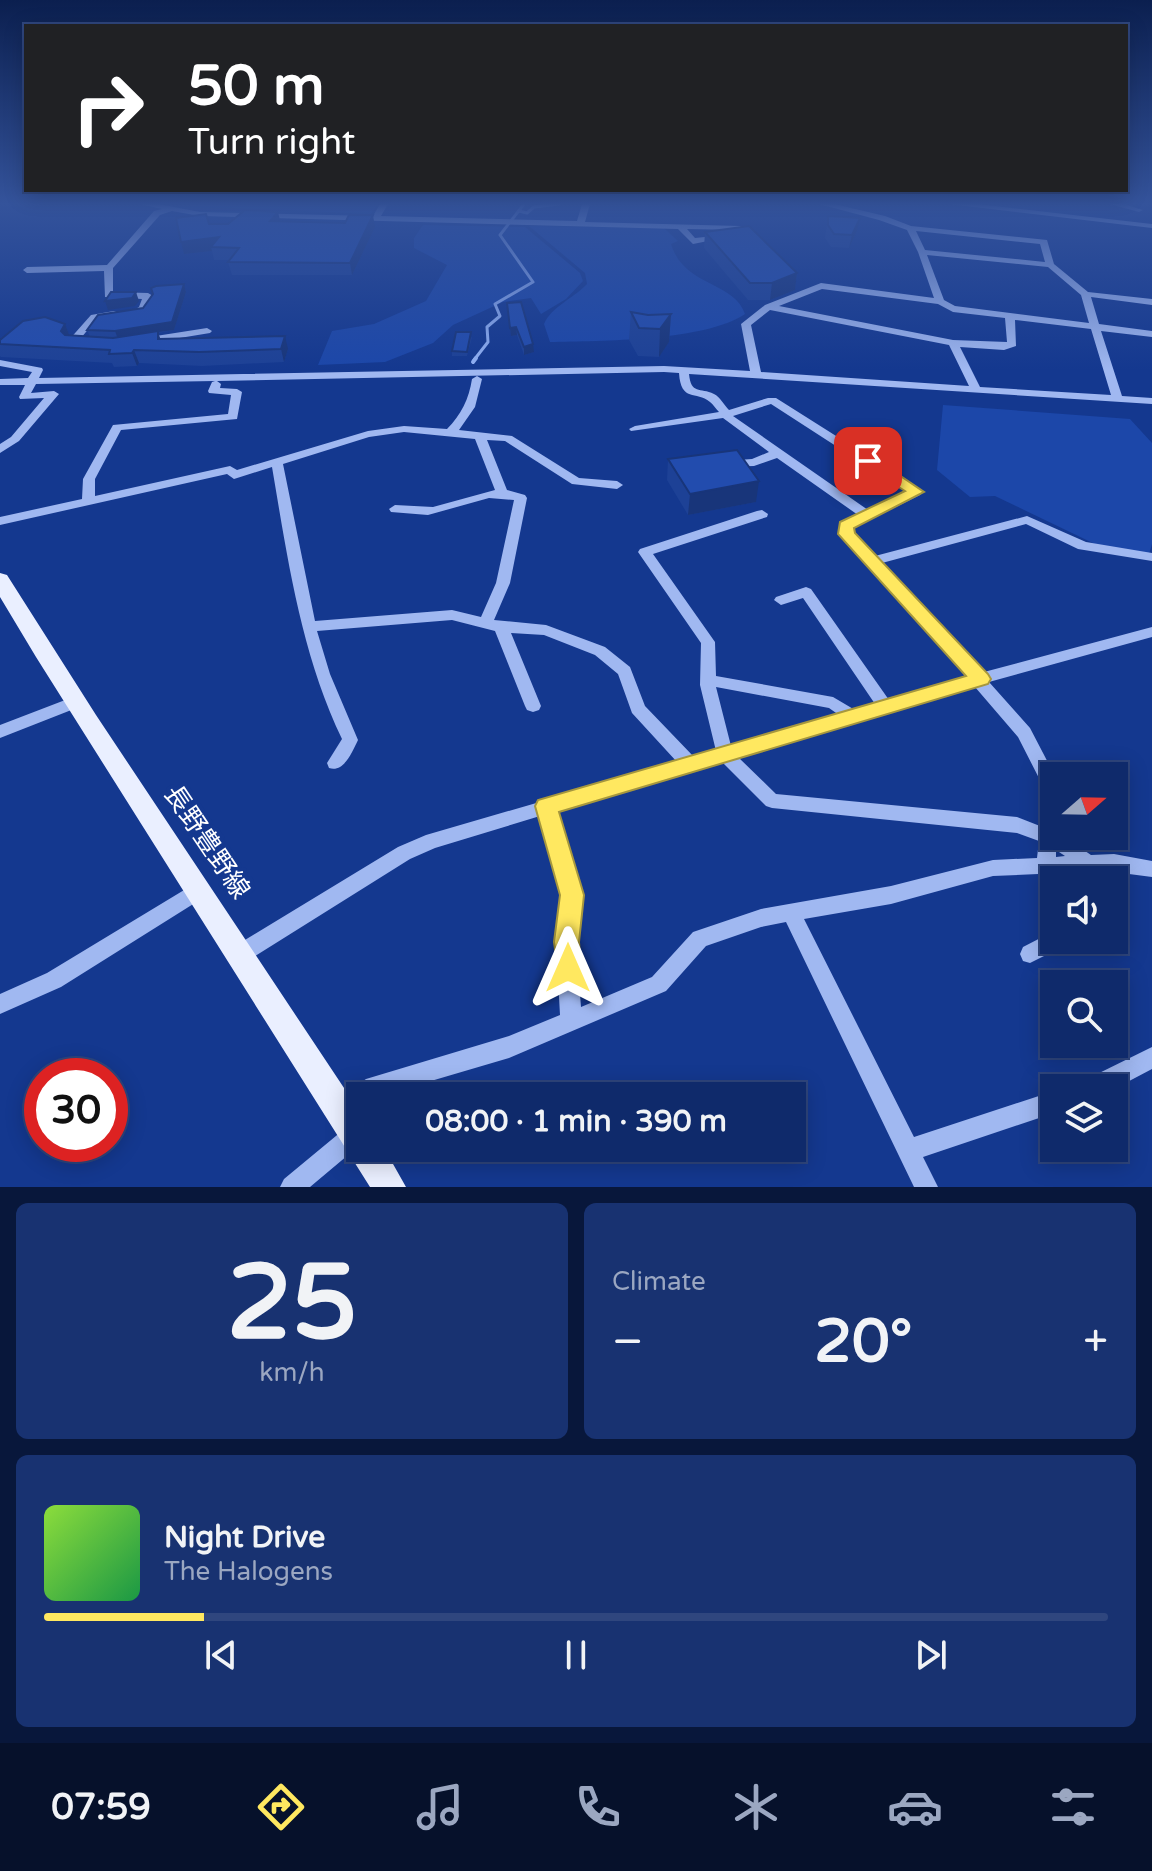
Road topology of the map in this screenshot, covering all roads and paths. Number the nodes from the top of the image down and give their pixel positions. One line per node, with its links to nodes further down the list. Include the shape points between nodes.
1 (117, 259): 6 (street)
2 (925, 259): 9 (street)
3 (995, 259): 5 (street)
4 (1049, 259): 5 (street)
5 (1050, 265): 8 (street)
6 (109, 268): 7 (street); 18 (street, via 108,295 144,295 148,300 140,312 94,317 73,341)
7 (27, 270)
8 (1085, 294): 10 (street); 13 (street)
9 (940, 302): 11 (street, via 821,286); 12 (street, via 953,309)
10 (1152, 302)
11 (768, 307): 17 (street); 21 (street, via 746,324)
12 (1010, 316): 13 (street); 17 (street, via 1012,344)
13 (1093, 326): 15 (street); 28 (street)
14 (207, 331): 16 (street)
15 (1152, 334)
16 (134, 343)
17 (953, 343): 27 (street)
18 (89, 344)
19 (0, 363): 24 (street, via 36,369)
20 (684, 373): 21 (street); 22 (street); 24 (street, via 664,369); 30 (street, via 693,393 712,397)
21 (756, 376): 27 (street)
22 (477, 379): 25 (street); 32 (street, via 476,392)
23 (0, 382): 24 (street)
24 (33, 383): 25 (street); 26 (street); 34 (street, via 24,397 54,394)
25 (216, 384): 40 (street, via 213,391 237,392 233,417 117,427 89,479)
26 (0, 389)
27 (977, 391): 28 (street)
28 (1118, 399): 29 (street)
29 (1152, 401)
30 (728, 414): 31 (street); 35 (street); 43 (street, via 772,400 916,492)
31 (635, 429)
32 (452, 431): 33 (street); 36 (street, via 368,434)
33 (479, 434): 38 (street, via 508,438 576,481); 39 (street)
34 (0, 449)
35 (778, 453): 37 (street); 43 (street)
36 (277, 463): 40 (street); 50 (street)
37 (716, 466)
38 (617, 485)
39 (503, 495): 41 (street, via 432,511); 49 (street, via 521,498)
40 (88, 503): 44 (street)
41 (395, 509)
42 (762, 514): 52 (street, via 645,552 708,642)
43 (866, 515): 46 (street, via 846,526 847,534)
44 (0, 521)
45 (1152, 557): 46 (street, via 1083,546 1027,520)
46 (873, 561): 53 (street)
47 (0, 580): 54 (main road, 長野豊野線)
48 (781, 600): 56 (street, via 806,592)
49 (493, 625): 50 (street, via 452,615); 55 (street); 62 (street, via 546,630 600,651 625,671 638,709)
50 (308, 627): 60 (street, via 328,699 350,740)
51 (1152, 632): 53 (street)
52 (708, 680): 57 (street, via 833,703); 59 (street)
53 (979, 680): 56 (street); 61 (street, via 1024,733)
54 (73, 703): 58 (street); 71 (main road, 長野豊野線)
55 (533, 706)
56 (886, 708): 57 (street)
57 (854, 717): 59 (street)
58 (0, 732)
59 (725, 755): 62 (street); 64 (street, via 772,801 1017,825)
60 (335, 763)
61 (1040, 763)
62 (691, 765): 63 (street)
63 (546, 806): 74 (street, via 404,853); 77 (street, via 572,895 566,942)
64 (1040, 832)
65 (1048, 850): 68 (street)
66 (1070, 850): 67 (street)
67 (1089, 863): 68 (street); 69 (street); 70 (street)
68 (1046, 865): 72 (street, via 993,868)
69 (1091, 866)
70 (1152, 869)
71 (199, 890): 74 (main road, 長野豊野線); 76 (street, via 54,980)
72 (792, 915): 77 (street, via 761,918 700,939 659,984); 84 (street)
73 (1040, 948): 75 (street)
74 (242, 953): 81 (main road, 長野豊野線)
75 (1030, 954)
76 (0, 1004)
77 (571, 1018): 80 (street, via 509,1047)
78 (1152, 1058): 79 (street)
79 (1121, 1074)
80 (391, 1082)
81 (346, 1090)
82 (1040, 1107): 84 (street)
83 (346, 1150): 86 (street)
84 (910, 1150): 88 (street)
85 (373, 1162): 87 (main road, 長野豊野線)
86 (292, 1187)
87 (389, 1187)
88 (926, 1187)

